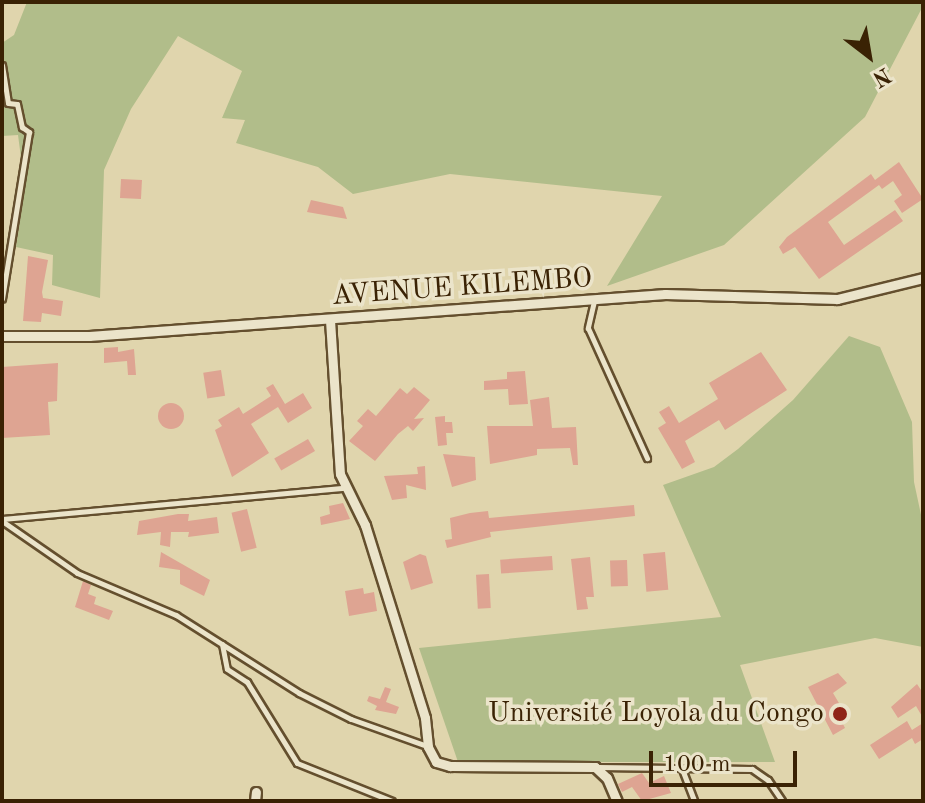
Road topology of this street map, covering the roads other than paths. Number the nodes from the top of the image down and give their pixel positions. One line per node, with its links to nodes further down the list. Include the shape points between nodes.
1 (2, 65): 3 (lane, via 8,103 17,104 22,127 29,132)
2 (923, 278): 4 (street, AVENUE KILEMBO, via 837,299 665,294)
3 (2, 299)
4 (594, 301): 5 (street, AVENUE KILEMBO); 7 (lane, via 588,328)
5 (330, 320): 6 (street, AVENUE KILEMBO, via 89,336); 8 (street)
6 (2, 336)
7 (647, 458)
8 (345, 488): 9 (lane); 11 (street, via 365,525 425,718)
9 (2, 520): 10 (lane, via 77,573 176,615)
10 (222, 644): 11 (lane, via 348,718); 14 (lane, via 227,669 247,682 297,763)
11 (428, 747): 12 (street, via 436,762 450,766)
12 (595, 767): 13 (lane); 15 (street, via 607,778)
13 (682, 769): 16 (lane); 17 (lane, via 752,769 768,780)
14 (392, 801)
15 (617, 801)
16 (694, 801)
17 (782, 801)

